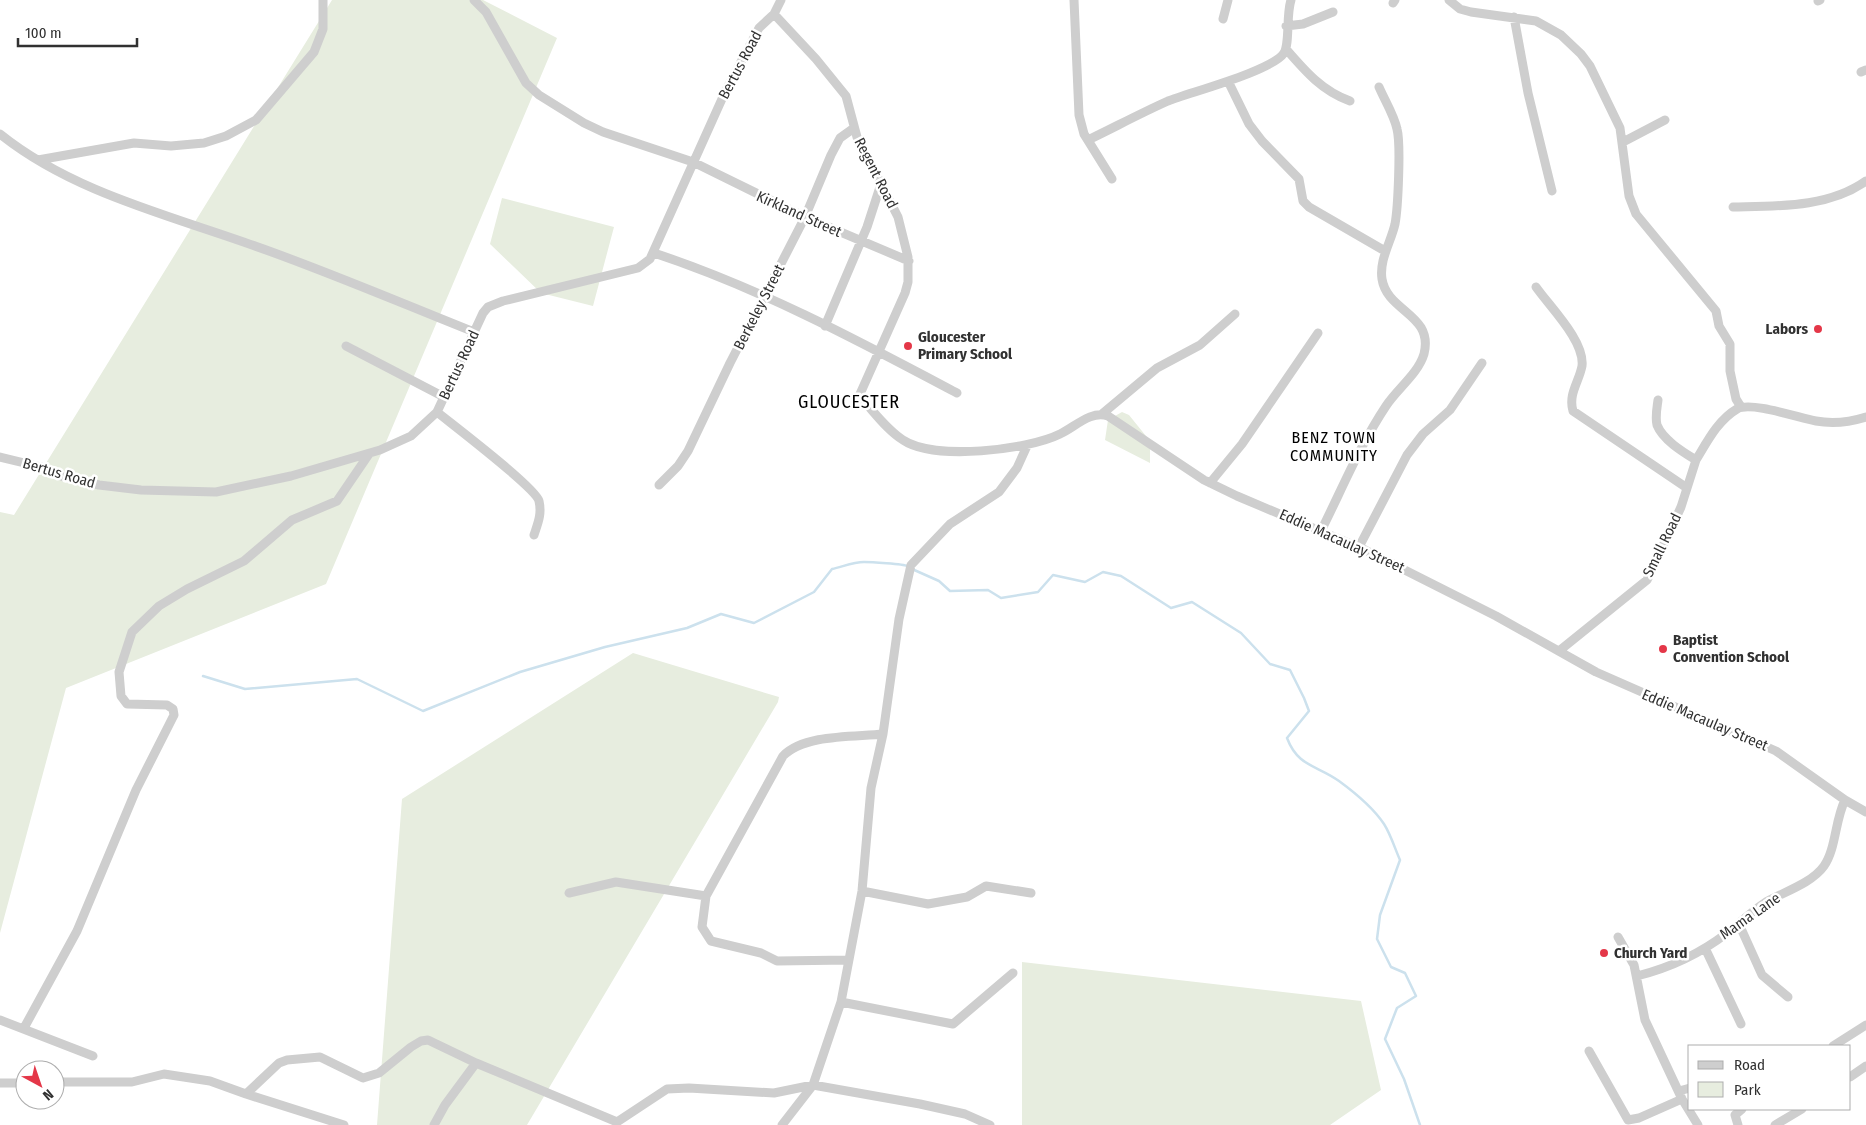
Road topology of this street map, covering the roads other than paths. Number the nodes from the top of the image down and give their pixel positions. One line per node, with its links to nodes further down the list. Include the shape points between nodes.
1 (323, 0): 22 (street, via 323,29 314,52 256,120 244,128 204,143 171,146 134,143)
2 (474, 0): 23 (street, Kirkland Street, via 486,12 526,83 540,96 603,132)
3 (781, 0): 9 (street, Bertus Road)
4 (1074, 0): 20 (street, via 1079,115)
5 (1228, 0): 11 (street)
6 (1292, 0): 12 (street)
7 (1449, 0): 10 (street, via 1460,9 1471,12)
8 (1333, 12): 12 (street, via 1303,24)
9 (774, 14): 18 (street, Regent Road, via 846,96); 23 (street, Bertus Road, via 754,36)
10 (1514, 17): 21 (street, via 1547,26 1581,54 1614,115); 27 (street, via 1528,93)
11 (1222, 18)
12 (1286, 26): 13 (street)
13 (1286, 49): 14 (street, via 1278,59); 16 (street, via 1311,78)
14 (1228, 81): 20 (street, via 1169,101); 31 (street, via 1249,124 1299,179 1303,201)
15 (1379, 87): 31 (street, via 1400,141 1395,223)
16 (1350, 101)
17 (1665, 120): 21 (street)
18 (854, 128): 26 (street, Regent Road); 29 (street, Berkeley Street, via 844,133 836,143)
19 (0, 134): 22 (street)
20 (1088, 140): 24 (street)
21 (1623, 142): 46 (street, via 1632,205 1642,223 1716,310 1718,326 1730,344 1730,371)
22 (38, 160): 38 (street, via 82,184 303,263)
23 (692, 162): 29 (street, Kirkland Street); 32 (street, Bertus Road)
24 (1112, 179)
25 (1866, 181): 28 (street, via 1844,193 1815,202)
26 (881, 184): 30 (street); 33 (street, Regent Road, via 898,217)
27 (1552, 190)
28 (1734, 207)
29 (805, 218): 30 (street, Kirkland Street); 35 (street, Berkeley Street)
30 (860, 242): 33 (street, Kirkland Street); 37 (street)
31 (1385, 252): 57 (street, via 1382,280 1392,298 1418,321 1423,330 1424,355 1380,415)
32 (654, 253): 35 (street, via 708,271); 38 (street, Bertus Road, via 638,268 495,303 483,313)
33 (909, 261): 41 (street, Regent Road, via 905,293)
34 (1536, 287): 56 (street, via 1576,340 1582,353 1582,366 1571,397 1573,411)
35 (764, 296): 37 (street); 55 (street, Berkeley Street, via 688,451)
36 (1235, 314): 48 (street, via 1200,345 1157,368)
37 (824, 326): 41 (street)
38 (474, 332): 44 (street, Bertus Road)
39 (1318, 333): 54 (street, via 1242,444)
40 (346, 346): 44 (street)
41 (878, 351): 43 (street); 50 (street, via 860,394 862,400 902,440 934,451)
42 (1482, 362): 59 (street, via 1450,410 1423,434 1407,455)
43 (957, 394)
44 (444, 397): 47 (street, Bertus Road)
45 (1658, 400): 53 (street, via 1656,417 1662,432 1676,447)
46 (1740, 407): 49 (street, via 1834,423); 53 (street, Small Road, via 1714,431)
47 (437, 412): 51 (street, Bertus Road, via 412,436); 58 (street, via 502,464 539,499 541,515)
48 (1102, 414): 50 (street, via 1092,416 1053,438); 54 (street, Eddie Macaulay Street)
49 (1866, 417)
50 (1027, 446): 61 (street, via 1017,468 999,492 950,524 911,564 899,619)
51 (369, 454): 52 (street, Bertus Road, via 291,476 216,492 99,485); 79 (street, via 337,501 292,520 244,561 159,606 132,632 119,672 121,696 127,704 167,705 173,709 174,715 136,790 77,931)
52 (0, 457)
53 (1696, 460): 56 (street, Small Road)
54 (1210, 483): 57 (street, Eddie Macaulay Street)
55 (659, 485)
56 (1687, 488): 60 (street, Small Road, via 1647,580)
57 (1321, 531): 59 (street, Eddie Macaulay Street)
58 (534, 535)
59 (1359, 547): 60 (street, Eddie Macaulay Street, via 1427,579)
60 (1560, 651): 62 (street, Eddie Macaulay Street, via 1604,676 1776,751)
61 (884, 734): 64 (street, via 871,788); 67 (street, via 806,741 790,748)
62 (1845, 800): 63 (street, Eddie Macaulay Street); 68 (street, Mama Lane, via 1828,857 1820,871 1764,903)
63 (1866, 812)
64 (862, 891): 66 (street, via 928,904 966,897 986,886); 71 (street)
65 (569, 893): 67 (street, via 616,882)
66 (1031, 893)
67 (706, 896): 71 (street, via 702,928 711,941 761,953 777,961)
68 (1739, 924): 70 (street, Mama Lane); 74 (street, via 1762,975)
69 (1618, 937): 73 (street)
70 (1705, 948): 73 (street, Mama Lane, via 1669,966); 77 (street)
71 (849, 960): 75 (street)
72 (1013, 973): 75 (street, via 953,1024)
73 (1638, 976): 92 (street, via 1645,1020)
74 (1788, 997)
75 (841, 1002): 89 (street)
76 (0, 1020): 79 (street)
77 (1741, 1024)
78 (1866, 1025): 80 (street)
79 (24, 1028): 82 (street)
80 (1834, 1045)
81 (1589, 1051): 92 (street, via 1628,1120 1639,1118)
82 (93, 1056)
83 (476, 1063): 89 (street, via 617,1122 667,1089 774,1093); 91 (street, via 428,1040 421,1040 380,1074 363,1078 320,1057 287,1060 279,1063); 98 (street)
84 (1866, 1066): 85 (street)
85 (1851, 1076)
86 (65, 1082): 91 (street, via 132,1082 164,1074 210,1081)
87 (0, 1083): 88 (street)
88 (15, 1083)
89 (813, 1085): 99 (street); 100 (street, via 965,1114)
90 (1688, 1089): 92 (street)
91 (246, 1094): 97 (street)
92 (1680, 1095): 93 (street)
93 (1688, 1108)
94 (1689, 1110): 101 (street)
95 (1741, 1110): 102 (street, via 1735,1115)
96 (1800, 1110): 103 (street)
97 (344, 1125)
98 (434, 1125)
99 (782, 1125)
100 (990, 1125)
101 (1698, 1125)
102 (1738, 1125)
103 (1775, 1125)

